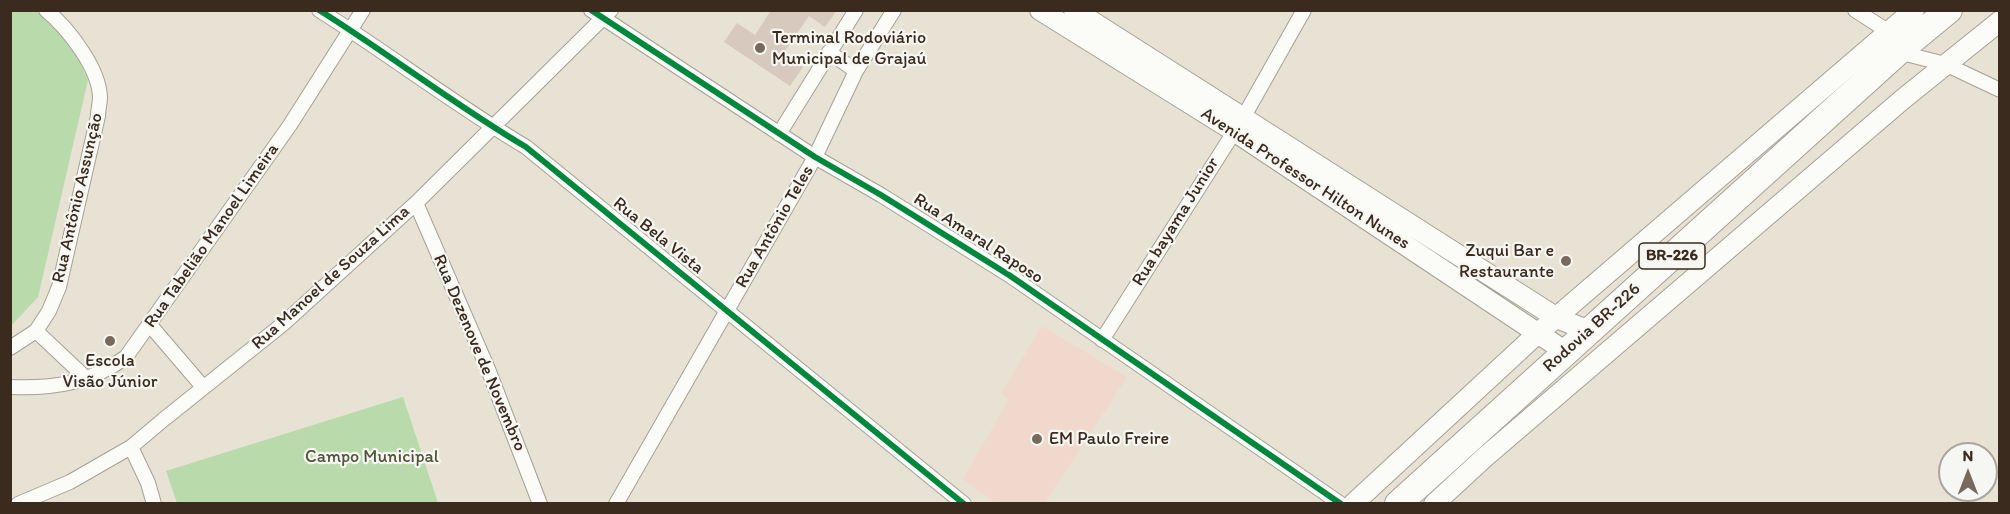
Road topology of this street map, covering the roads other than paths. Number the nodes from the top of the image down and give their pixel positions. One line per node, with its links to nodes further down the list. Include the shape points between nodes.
1 (46, 10): 29 (street, Rua Antônio Assunção, via 84,55 100,97 59,287)
2 (320, 10): 15 (street, Rua Bela Vista)
3 (363, 10): 15 (street, Rua Tabelião Manoel Limeira)
4 (591, 10): 13 (street, Rua Amaral Raposo)
5 (856, 10): 17 (street)
6 (894, 10): 19 (street, Rua Antônio Teles)
7 (1040, 10): 21 (main road, Avenida Professor Hilton Nunes)
8 (1074, 10): 21 (main road, Avenida Professor Hilton Nunes)
9 (1304, 10): 21 (street, Rua bayama Junior)
10 (1855, 10): 16 (street)
11 (1914, 10): 16 (main road)
12 (1949, 10): 16 (highway, Rodovia BR-226 / BR-226)
13 (608, 15): 22 (street, Rua Manoel de Souza Lima); 23 (street, Rua Amaral Raposo)
14 (2000, 21): 18 (main road)
15 (350, 29): 22 (street, Rua Bela Vista); 28 (street, Rua Tabelião Manoel Limeira, via 290,125)
16 (1894, 42): 18 (street); 27 (main road); 30 (highway, Rodovia BR-226 / BR-226)
17 (829, 52): 19 (street); 23 (street)
18 (1945, 64): 20 (street); 47 (main road)
19 (856, 71): 24 (street, Rua Antônio Teles)
20 (2000, 90)
21 (1238, 124): 27 (main road, Avenida Professor Hilton Nunes); 31 (main road, Avenida Professor Hilton Nunes); 32 (street, Rua bayama Junior)
22 (492, 127): 25 (street, Rua Manoel de Souza Lima); 26 (street, Rua Bela Vista, via 526,147)
23 (779, 134): 24 (street, Rua Amaral Raposo)
24 (815, 157): 26 (street, Rua Antônio Teles); 32 (street, Rua Amaral Raposo, via 1009,275)
25 (416, 203): 37 (street, Rua Manoel de Souza Lima, via 283,324); 41 (street, Rua Dezenove de Novembro, via 488,369)
26 (727, 313): 42 (street, Rua Antônio Teles); 43 (street, Rua Bela Vista)
27 (1557, 318): 30 (main road, Avenida Professor Hilton Nunes); 31 (main road)
28 (150, 325): 35 (street, Rua Tabelião Manoel Limeira, via 126,357); 37 (street)
29 (36, 331): 33 (street, Rua Antônio Assunção); 35 (street)
30 (1589, 332): 34 (highway, Rodovia BR-226 / BR-226)
31 (1538, 333): 34 (main road, Avenida Professor Hilton Nunes); 45 (main road)
32 (1102, 340): 44 (street, Rua Amaral Raposo)
33 (10, 348)
34 (1566, 352): 46 (highway, Rodovia BR-226 / BR-226)
35 (87, 379): 36 (street, Rua Tabelião Manoel Limeira, via 38,388)
36 (10, 387)
37 (203, 387): 38 (street, Rua Manoel de Souza Lima)
38 (131, 447): 39 (street, Rua Manoel de Souza Lima, via 70,482); 40 (street)
39 (18, 504)
40 (154, 504)
41 (540, 504)
42 (616, 504)
43 (964, 504)
44 (1341, 504)
45 (1353, 504)
46 (1398, 504)
47 (1434, 504)

